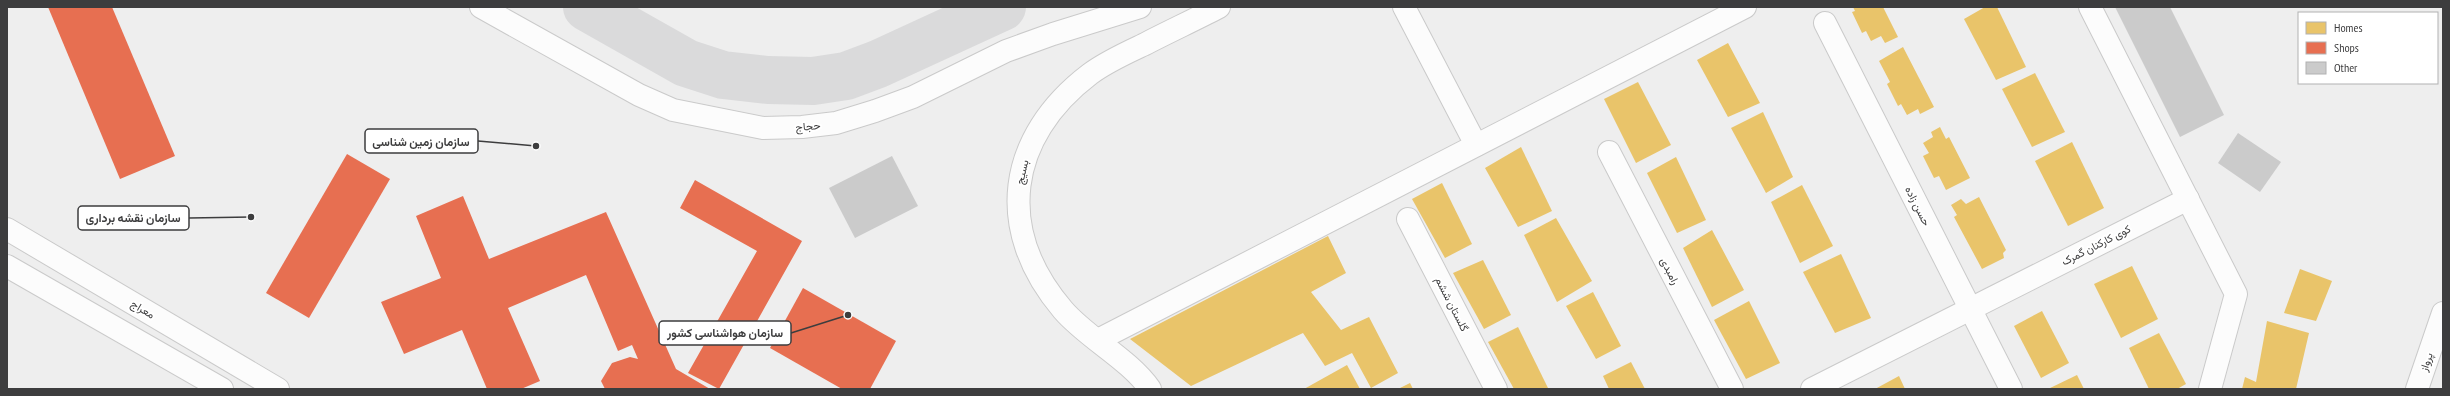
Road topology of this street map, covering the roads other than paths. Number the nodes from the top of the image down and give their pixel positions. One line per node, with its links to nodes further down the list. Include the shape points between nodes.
1 (481, 7): 2 (street, حجاج, via 639,96 673,110 762,128 836,123 875,111 913,96 1006,51)
2 (1140, 7)
3 (1219, 7): 16 (street, بسیج, via 1091,73 1049,114 1034,137 1024,160 1018,187 1019,218 1026,245 1036,269 1063,310)
4 (1404, 7): 8 (street)
5 (1745, 7): 8 (street)
6 (2090, 7): 10 (street)
7 (1825, 23): 14 (street, حسن زاده)
8 (1476, 146): 16 (street)
9 (1609, 152): 21 (street, رامبدی)
10 (2188, 199): 14 (street, کوی کارکنان گمرک); 24 (street, via 2236,294)
11 (1408, 219): 20 (street, گلستان ششم)
12 (7, 228): 18 (street, معراج)
13 (7, 266): 17 (street)
14 (1970, 309): 22 (street, کوی کارکنان گمرک); 23 (street, حسن زاده)
15 (2443, 313): 25 (street, پرواز)
16 (1098, 340): 19 (street, بسیج)
17 (222, 389)
18 (278, 389)
19 (1150, 389)
20 (1496, 389)
21 (1732, 389)
22 (1812, 389)
23 (2011, 389)
24 (2210, 389)
25 (2417, 389)

